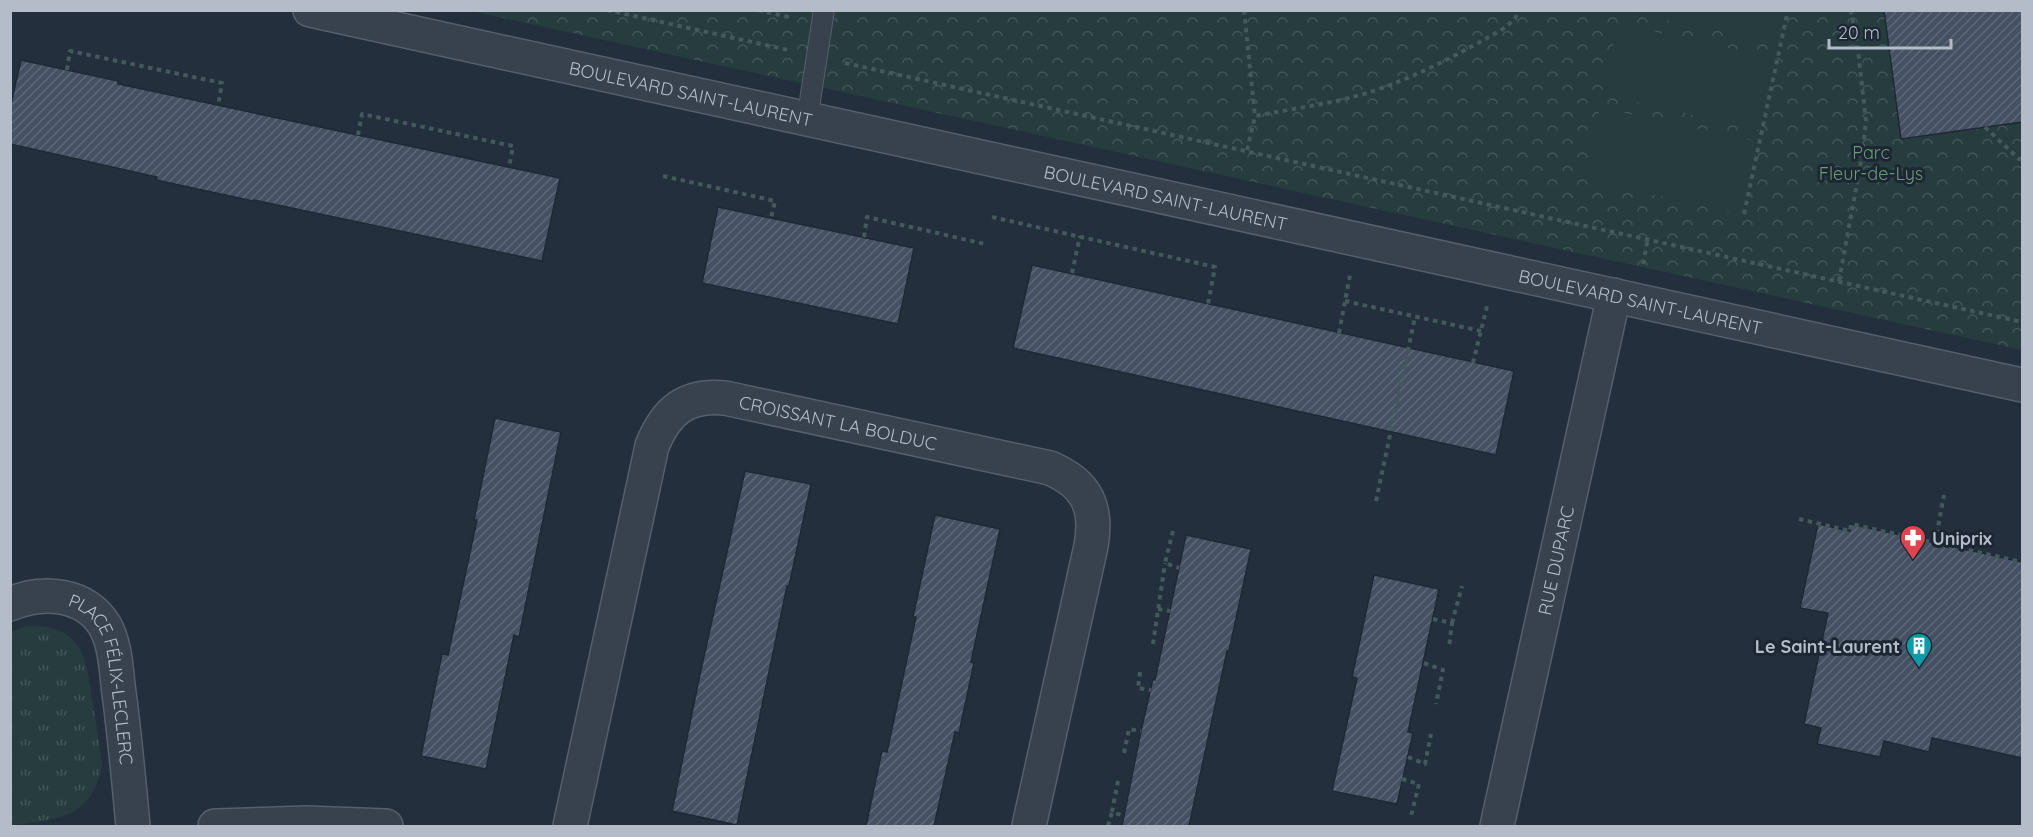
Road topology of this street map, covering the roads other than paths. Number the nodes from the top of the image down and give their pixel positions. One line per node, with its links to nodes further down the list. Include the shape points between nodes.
1 (310, 10): 3 (street, BOULEVARD SAINT-LAURENT)
2 (824, 10): 3 (lane)
3 (807, 120): 4 (street, BOULEVARD SAINT-LAURENT)
4 (1614, 295): 5 (street, BOULEVARD SAINT-LAURENT); 12 (street, RUE DUPARC)
5 (2022, 385)
6 (10, 604): 7 (street, PLACE FÉLIX-LECLERC, via 34,597 58,596 78,601 96,613 106,628 114,650)
7 (133, 826)
8 (215, 826): 9 (street)
9 (386, 826)
10 (570, 826): 11 (street, CROISSANT LA BOLDUC, via 652,446 658,430 680,406 709,396 1050,468 1075,482 1085,494 1092,508 1091,546)
11 (1029, 826)
12 (1497, 826)

